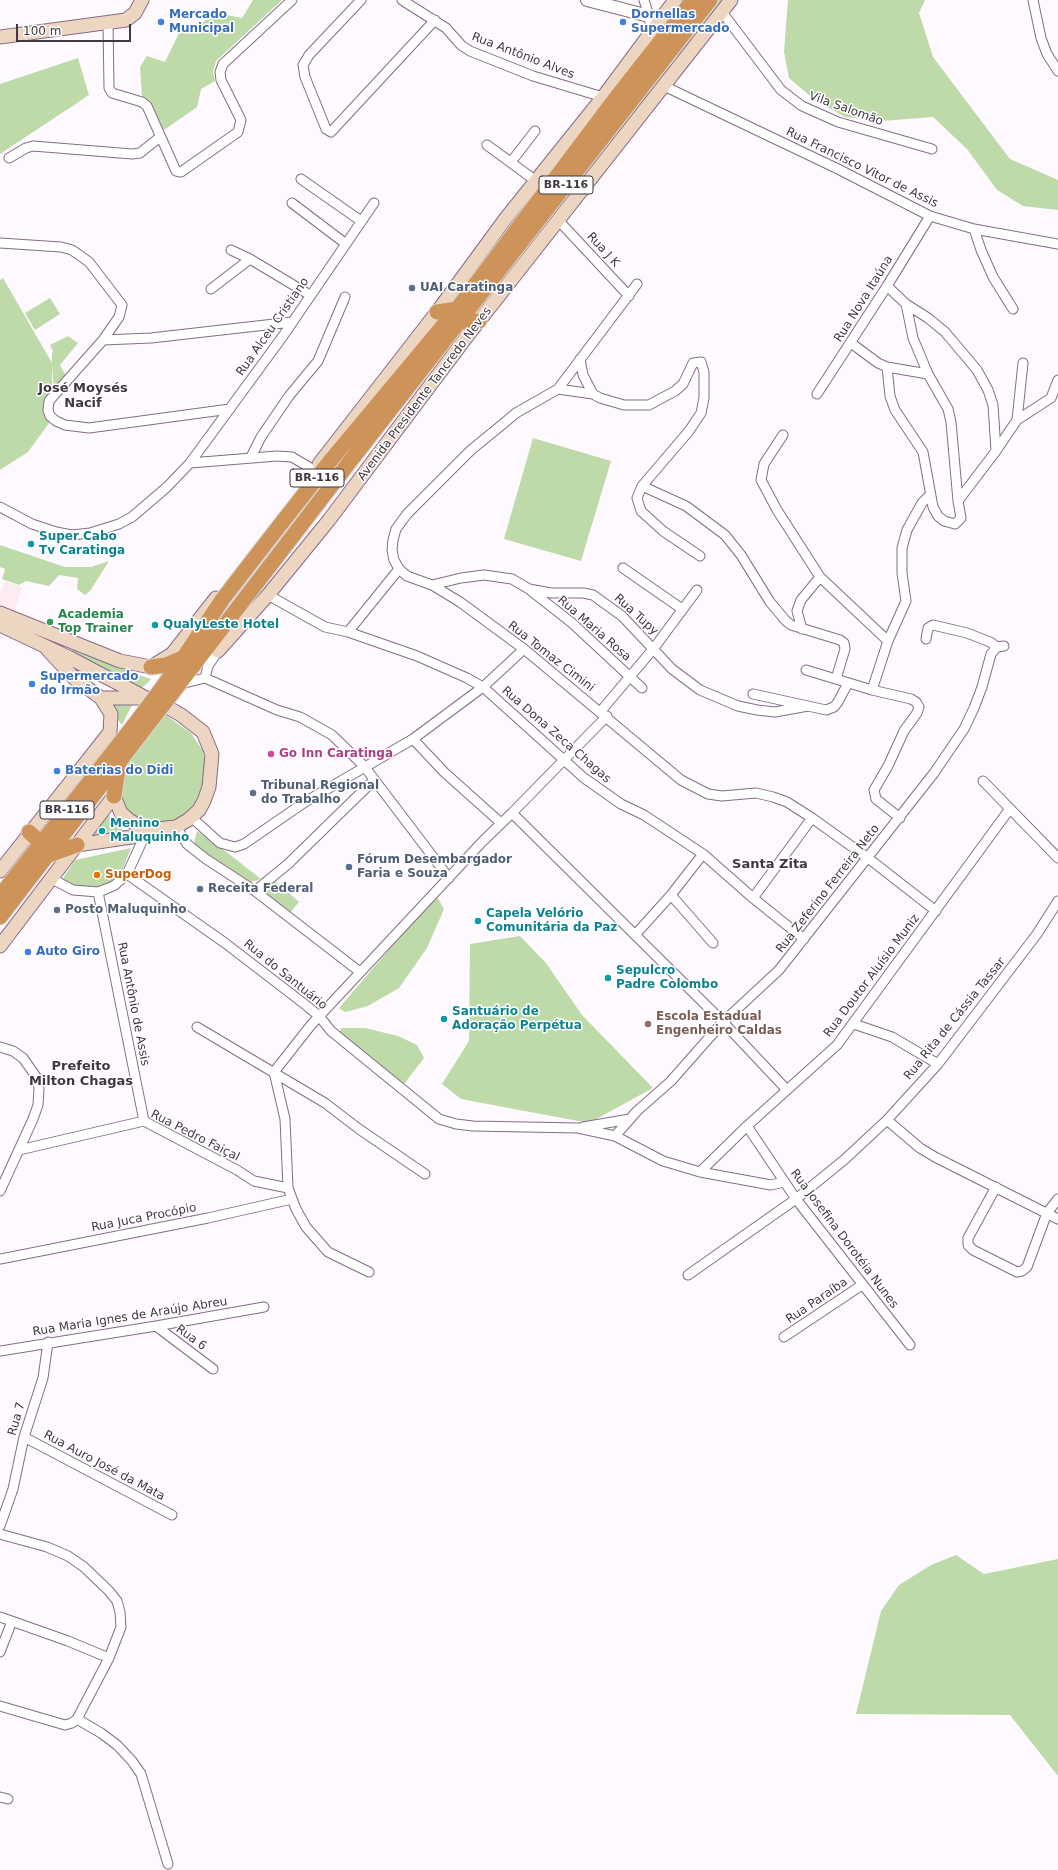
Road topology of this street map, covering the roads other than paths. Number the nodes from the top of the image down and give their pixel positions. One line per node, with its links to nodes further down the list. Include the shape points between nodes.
1 (142, 0): 15 (main road, via 135,13 126,20)
2 (292, 0): 23 (street, via 223,64 221,80 241,120 238,132 181,172 176,171)
3 (361, 0): 14 (street, via 309,55 303,65 305,78 326,130 331,132)
4 (402, 0): 14 (street, Rua Antônio Alves)
5 (586, 0): 13 (street)
6 (644, 0): 13 (street)
7 (675, 0): 17 (main road, Avenida Presidente Tancredo Neves)
8 (693, 0): 17 (highway, Avenida Presidente Tancredo Neves / BR-116)
9 (710, 0): 17 (highway, Avenida Presidente Tancredo Neves / BR-116)
10 (731, 0): 12 (main road, Avenida Presidente Tancredo Neves)
11 (1033, 0): 18 (street, via 1041,38)
12 (722, 12): 19 (main road, Avenida Presidente Tancredo Neves); 25 (street, Vila Salomão, via 781,90 802,106 838,122)
13 (649, 16): 17 (street)
14 (435, 20): 21 (street, Rua Antônio Alves, via 470,51 533,76)
15 (108, 23): 16 (main road); 23 (street, via 109,88 112,93 142,102 147,106)
16 (0, 37)
17 (662, 39): 19 (street); 21 (main road, Avenida Presidente Tancredo Neves); 50 (highway, Avenida Presidente Tancredo Neves / BR-116)
18 (1058, 71)
19 (673, 75): 20 (main road, Avenida Presidente Tancredo Neves)
20 (664, 86): 32 (street, Rua Francisco Vitor de Assis); 34 (main road, Avenida Presidente Tancredo Neves)
21 (602, 97): 29 (main road, Avenida Presidente Tancredo Neves)
22 (535, 131): 27 (street)
23 (160, 137): 26 (street, via 140,153 33,146)
24 (487, 145): 27 (street)
25 (932, 149)
26 (9, 158)
27 (512, 162): 29 (street)
28 (301, 179): 33 (street)
29 (536, 180): 49 (main road, Avenida Presidente Tancredo Neves)
30 (292, 203): 37 (street)
31 (374, 203): 33 (street, Rua Alceu Cristiano)
32 (930, 216): 35 (street, Rua Francisco Vitor de Assis); 42 (street, Rua Nova Itaúna)
33 (361, 221): 37 (street, Rua Alceu Cristiano)
34 (559, 221): 46 (street, Rua J K); 51 (main road, Avenida Presidente Tancredo Neves)
35 (974, 229): 38 (street, Rua Francisco Vitor de Assis); 48 (street, via 993,277)
36 (0, 243): 53 (street, via 61,247 72,250 89,262 122,305 119,317)
37 (346, 244): 44 (street, Rua Alceu Cristiano)
38 (1058, 244)
39 (231, 250): 40 (street)
40 (250, 259): 43 (street); 44 (street)
41 (637, 284): 46 (street)
42 (887, 286): 47 (street); 54 (street, Rua Nova Itaúna)
43 (211, 289)
44 (310, 295): 52 (street, Rua Alceu Cristiano)
45 (345, 296): 67 (street, via 318,362 289,396 261,437)
46 (629, 296): 55 (street)
47 (906, 304): 58 (street, via 913,338); 66 (street, via 945,332 977,370 993,405)
48 (1013, 309)
49 (437, 312): 50 (highway); 69 (main road, Avenida Presidente Tancredo Neves)
50 (458, 315): 51 (highway); 93 (highway, Avenida Presidente Tancredo Neves / BR-116); 95 (highway, Avenida Presidente Tancredo Neves / BR-116, via 331,460 222,600)
51 (479, 321): 81 (main road, Avenida Presidente Tancredo Neves, via 330,520)
52 (292, 322): 53 (street, via 151,338); 63 (street, Rua Alceu Cristiano)
53 (103, 340): 63 (street, via 49,401 48,410 56,421 64,425 89,428)
54 (851, 343): 57 (street, via 878,364); 62 (street, Rua Nova Itaúna)
55 (580, 359): 60 (street); 61 (street, via 583,374)
56 (1023, 363): 64 (street)
57 (887, 367): 58 (street); 71 (street, via 890,396 895,410 923,452)
58 (928, 374): 72 (street, via 948,409)
59 (1058, 380): 64 (street, via 1051,398)
60 (558, 390): 61 (street); 76 (street, via 516,413 476,446 407,514 396,529 393,540 394,560)
61 (593, 394): 70 (street, via 624,404 649,405 662,400 683,384 693,363 699,362 703,365 704,398 701,413)
62 (817, 394)
63 (230, 409): 68 (street, Rua Alceu Cristiano)
64 (1017, 420): 66 (street)
65 (783, 435): 77 (street, via 764,464 761,480)
66 (996, 451): 72 (street)
67 (251, 457): 68 (street); 69 (street, via 292,457)
68 (190, 463): 73 (street, Rua Alceu Cristiano, via 132,517 120,524 90,533 72,535 56,532 32,524)
69 (314, 470): 96 (main road, Avenida Presidente Tancredo Neves, via 172,654)
70 (642, 486): 74 (street, via 637,498 641,511 663,531); 85 (street, via 686,506 725,535 742,555 781,616 791,625)
71 (930, 494): 72 (street, via 938,516 950,523 960,522); 89 (street, via 911,523 902,548 906,601)
72 (958, 501)
73 (0, 507)
74 (700, 556)
75 (623, 568): 82 (street)
76 (399, 569): 78 (street, Rua Tomaz Cimini, via 407,576); 86 (street)
77 (820, 577): 85 (street, via 801,600 797,611); 89 (street)
78 (432, 585): 79 (street, Rua Tupy, via 484,575 512,579); 92 (street, Rua Tomaz Cimini, via 460,602)
79 (529, 589): 91 (street, Rua Tupy, via 593,595 622,616); 98 (street, Rua Maria Rosa, via 572,623)
80 (697, 590): 82 (street)
81 (268, 595): 86 (street, Rua Dona Zeca Chagas, via 325,627); 93 (main road, Avenida Presidente Tancredo Neves)
82 (682, 610): 91 (street)
83 (0, 612): 88 (main road)
84 (0, 625): 90 (main road)
85 (802, 629): 101 (street, via 844,643 845,649)
86 (348, 632): 103 (street, Rua Dona Zeca Chagas, via 417,656)
87 (926, 639): 123 (street, Rua Zeferino Ferreira Neto, via 928,628 933,625 967,633 1001,647 991,654 982,687 964,729)
88 (73, 641): 94 (main road); 96 (main road, via 120,661)
89 (888, 641): 105 (street)
90 (45, 646): 94 (main road); 108 (main road, via 74,678)
91 (654, 648): 98 (street); 109 (street, Rua Tupy, via 672,668 700,690 721,700 763,711)
92 (524, 649): 103 (street); 110 (street, Rua Tomaz Cimini)
93 (211, 652): 99 (street); 106 (highway, Avenida Presidente Tancredo Neves / BR-116)
94 (70, 658): 100 (main road)
95 (184, 658): 96 (highway, via 166,665); 106 (highway, Avenida Presidente Tancredo Neves / BR-116)
96 (151, 666)
97 (806, 670): 101 (street)
98 (629, 676): 104 (street, Rua Maria Rosa); 110 (street)
99 (205, 678): 106 (street, via 190,680); 115 (street, via 276,710 300,717 332,735)
100 (109, 679): 106 (main road); 108 (main road, via 116,687 115,693); 108 (main road, via 95,684 94,692)
101 (836, 679): 102 (street)
102 (848, 683): 105 (street); 109 (street, via 834,707 826,710)
103 (484, 688): 112 (street); 114 (street, Rua Dona Zeca Chagas)
104 (642, 688)
105 (872, 690): 123 (street, via 911,699 919,707 874,790 876,799)
106 (163, 693): 108 (main road); 111 (highway, Avenida Presidente Tancredo Neves / BR-116, bridge); 121 (main road, via 162,704 182,715 203,732 212,754 211,772 204,801)
107 (753, 694): 109 (street)
108 (103, 697): 127 (main road, via 112,714 110,732)
109 (808, 706)
110 (604, 714): 114 (street); 122 (street, Rua Tomaz Cimini, via 668,770 695,789 722,796 756,793 773,797 787,802)
111 (140, 726): 113 (highway, Avenida Presidente Tancredo Neves / BR-116); 130 (highway, Avenida Presidente Tancredo Neves / BR-116)
112 (413, 739): 115 (street); 124 (street, via 444,772)
113 (120, 759): 118 (highway); 130 (highway, Avenida Presidente Tancredo Neves / BR-116)
114 (563, 759): 120 (street); 131 (street, Rua Dona Zeca Chagas, via 601,791 644,815)
115 (364, 766): 116 (street); 121 (street, via 244,844 235,847 220,843)
116 (374, 780): 136 (street); 138 (street, via 288,864)
117 (983, 781): 119 (street)
118 (114, 796): 126 (main road, via 121,813 129,820 139,826); 129 (main road)
119 (1009, 810): 133 (street); 144 (street, Rua Doutor Aluísio Muniz)
120 (512, 813): 124 (street); 146 (street)
121 (191, 817): 125 (main road)
122 (812, 818): 132 (street, Rua Tomaz Cimini); 142 (street)
123 (900, 818): 132 (street, Rua Zeferino Ferreira Neto)
124 (501, 823): 136 (street)
125 (176, 827): 126 (main road); 138 (street, via 187,844)
126 (157, 829): 128 (main road)
127 (29, 832): 130 (highway); 134 (main road)
128 (144, 835): 129 (main road); 135 (street)
129 (77, 845): 130 (highway); 137 (main road)
130 (44, 849): 141 (highway, Avenida Presidente Tancredo Neves / BR-116); 145 (highway, Avenida Presidente Tancredo Neves / BR-116)
131 (703, 854): 140 (street); 142 (street, Rua Dona Zeca Chagas)
132 (868, 858): 144 (street, Rua Tomaz Cimini); 147 (street, Rua Zeferino Ferreira Neto)
133 (1058, 858)
134 (0, 871)
135 (127, 874): 139 (street, via 115,885); 151 (street, Rua do Santuário, via 225,943)
136 (449, 878): 150 (street)
137 (52, 879): 139 (street, via 73,890); 149 (main road)
138 (255, 891): 150 (street)
139 (98, 892): 161 (street, Rua Antônio de Assis)
140 (671, 895): 146 (street); 148 (street)
141 (0, 896)
142 (753, 898): 147 (street, Rua Dona Zeca Chagas)
143 (1058, 901): 156 (street, Rua Rita de Cássia Tassar, via 1037,934)
144 (936, 911): 153 (street, Rua Doutor Aluísio Muniz)
145 (2, 914)
146 (635, 935): 152 (street)
147 (804, 939): 152 (street, Rua Zeferino Ferreira Neto, via 779,970)
148 (713, 943)
149 (0, 946)
150 (360, 972): 151 (street)
151 (319, 1016): 157 (street); 163 (street, Rua do Santuário, via 331,1031 439,1119 473,1126)
152 (723, 1022): 158 (street); 159 (street, Rua Zeferino Ferreira Neto, via 671,1081)
153 (854, 1024): 156 (street, via 892,1037); 158 (street, Rua Doutor Aluísio Muniz, via 837,1045)
154 (197, 1027): 157 (street)
155 (0, 1047): 165 (street, via 13,1051 23,1058 37,1078 38,1105)
156 (938, 1064): 160 (street, Rua Rita de Cássia Tassar)
157 (274, 1072): 167 (street, via 325,1103); 170 (street, via 285,1119)
158 (787, 1090): 162 (street, Rua Doutor Aluísio Muniz)
159 (630, 1119): 163 (street); 164 (street, Rua Zeferino Ferreira Neto)
160 (887, 1120): 169 (street, via 920,1148); 173 (street, Rua Rita de Cássia Tassar, via 844,1160)
161 (144, 1121): 165 (street, Rua Pedro Faiçal); 170 (street, Rua Pedro Faiçal, via 254,1181)
162 (747, 1126): 166 (street, Rua Doutor Aluísio Muniz); 168 (street, Rua Josefina Dorotéia Nunes)
163 (578, 1128): 164 (street)
164 (615, 1136): 166 (street, via 663,1161)
165 (19, 1150): 171 (street)
166 (700, 1172): 168 (street, via 771,1185)
167 (425, 1174)
168 (784, 1182): 173 (street, Rua Josefina Dorotéia Nunes)
169 (996, 1187): 175 (street); 175 (street, via 967,1242 973,1250 1010,1270 1022,1271 1027,1267)
170 (288, 1188): 172 (street)
171 (0, 1191)
172 (292, 1199): 177 (street, Rua Juca Procópio); 178 (street, via 306,1227 328,1252)
173 (796, 1199): 179 (street, Rua Rita de Cássia Tassar); 180 (street, Rua Josefina Dorotéia Nunes)
174 (1058, 1199): 175 (street)
175 (1047, 1213): 176 (street)
176 (1058, 1219)
177 (0, 1259)
178 (369, 1272)
179 (688, 1274)
180 (862, 1285): 183 (street, Rua Paraíba); 185 (street, Rua Josefina Dorotéia Nunes)
181 (264, 1307): 182 (street, Rua Maria Ignes de Araújo Abreu)
182 (156, 1326): 184 (street, Rua Maria Ignes de Araújo Abreu); 187 (street, Rua 6)
183 (784, 1337)
184 (48, 1342): 186 (street, Rua Maria Ignes de Araújo Abreu); 188 (street, Rua 7, via 42,1378)
185 (910, 1345)
186 (0, 1351)
187 (213, 1368)
188 (24, 1437): 189 (street, Rua Auro José da Mata); 190 (street, Rua 7, via 13,1490)
189 (172, 1515)
190 (0, 1526)
191 (0, 1534): 195 (street, via 47,1547 68,1556 84,1567 109,1591 117,1601 121,1627)
192 (0, 1617): 193 (street)
193 (12, 1621): 194 (street); 195 (street)
194 (0, 1652)
195 (109, 1658): 197 (street)
196 (0, 1706): 197 (street, via 65,1725)
197 (77, 1719): 198 (street, via 117,1745 141,1774)
198 (168, 1864)

